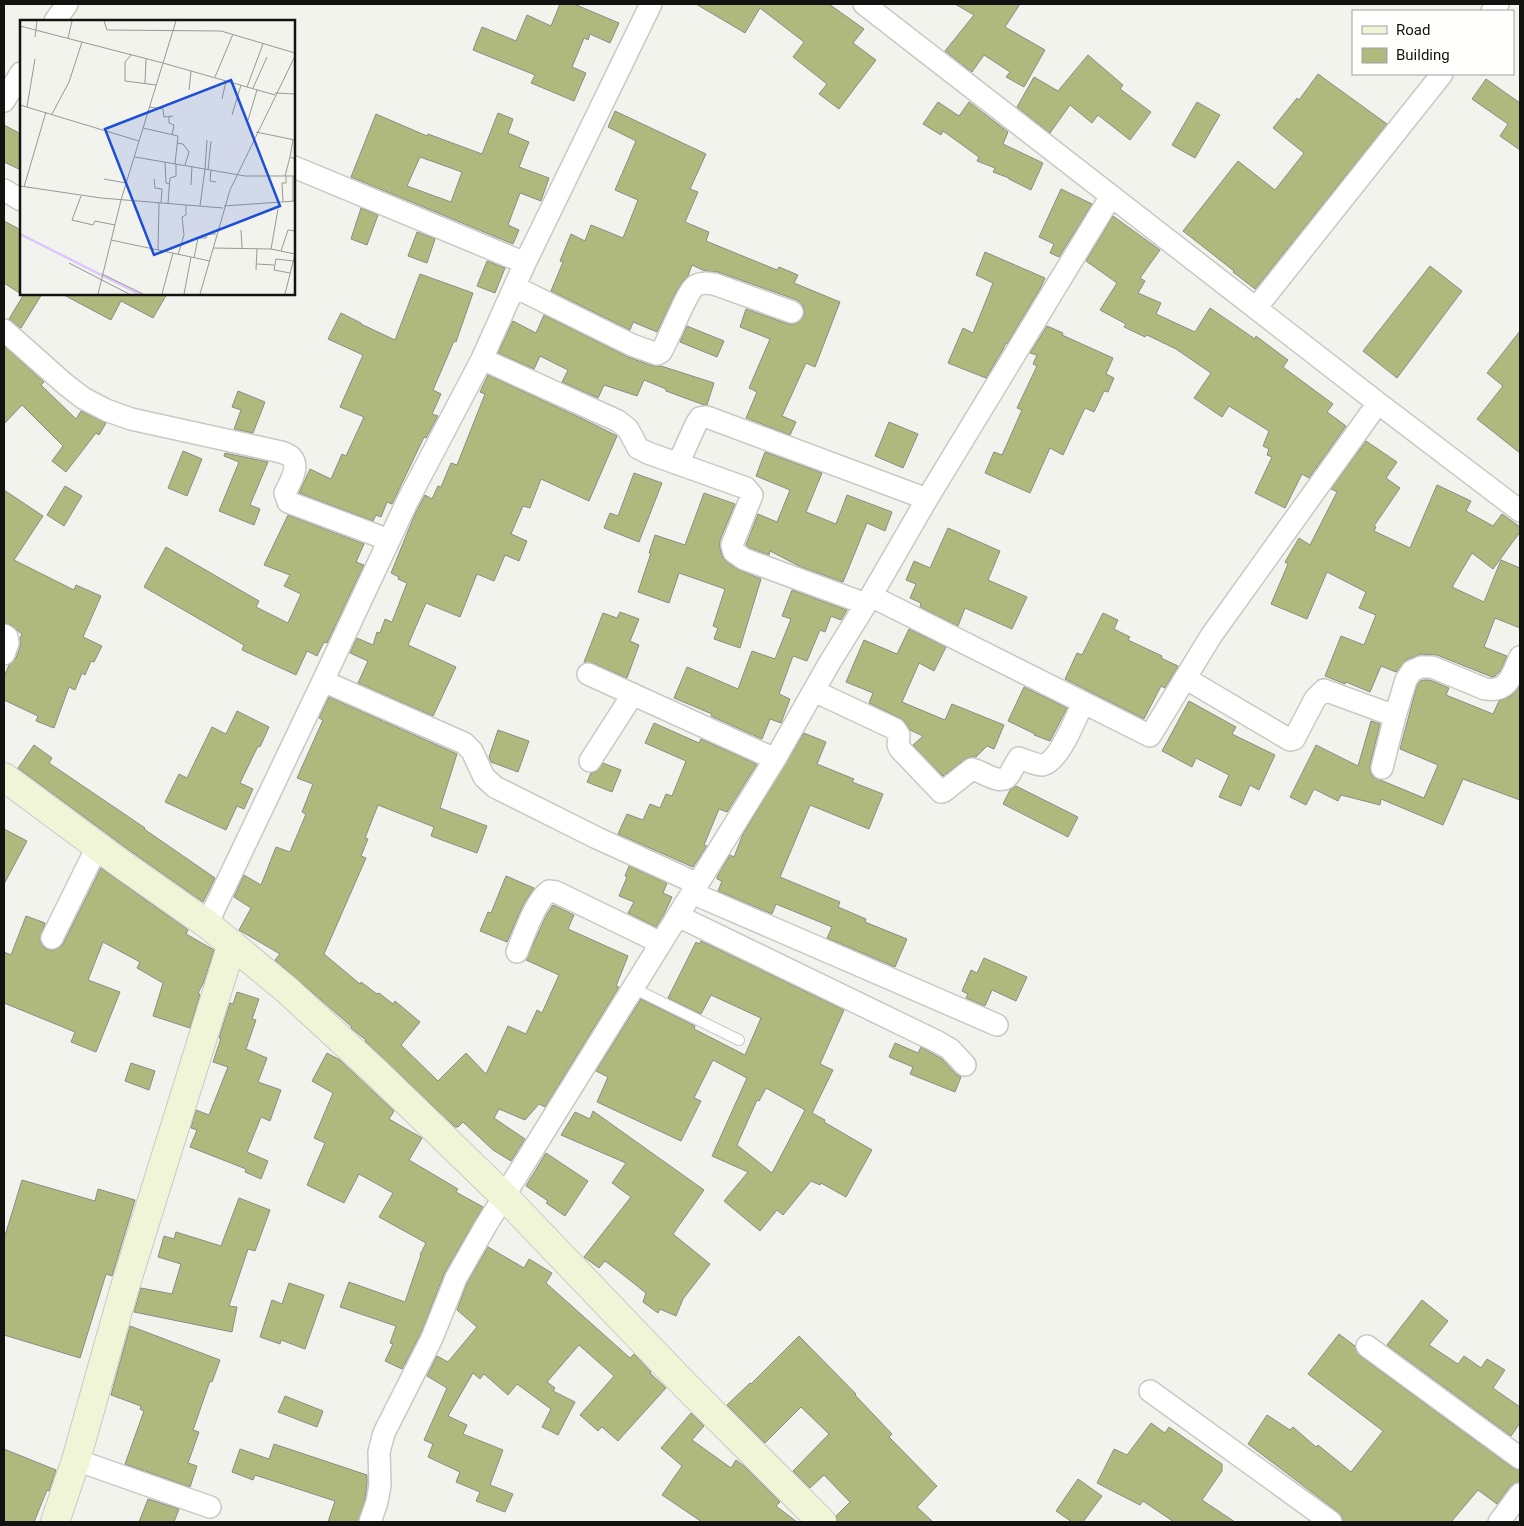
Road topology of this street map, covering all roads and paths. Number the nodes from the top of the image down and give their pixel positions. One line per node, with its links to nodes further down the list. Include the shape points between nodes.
1 (67, 4): 4 (street)
2 (651, 4): 12 (street)
3 (864, 4): 10 (street)
4 (57, 20)
5 (1441, 75): 14 (street)
6 (20, 76): 7 (street)
7 (4, 101)
8 (295, 167): 12 (street)
9 (4, 190): 11 (street)
10 (1111, 196): 14 (street); 20 (street)
11 (20, 199)
12 (525, 264): 13 (street)
13 (515, 287): 15 (street, via 632,345 657,354 667,342 688,296 695,286 704,283); 17 (street)
14 (1256, 308): 18 (street)
15 (792, 312)
16 (4, 330): 22 (street, via 65,384 106,410 131,419 223,438 292,457 296,466 285,493 288,502)
17 (482, 359): 19 (street, via 618,421 628,430 638,448); 22 (street)
18 (1378, 404): 21 (street); 28 (street, via 1210,636)
19 (678, 464): 20 (street, via 696,424 700,418 707,417); 23 (street, via 738,484 752,494 732,545 734,552 744,559)
20 (927, 499): 23 (street)
21 (1520, 511)
22 (389, 540): 29 (street)
23 (869, 600): 30 (street); 32 (street)
24 (4, 636): 25 (street, via 8,643)
25 (4, 654)
26 (1520, 657): 33 (street, via 1508,682 1499,689 1485,689 1432,667 1412,670)
27 (588, 674): 31 (street)
28 (1186, 678): 32 (street, via 1150,736); 33 (street, via 1290,740 1294,739 1315,699 1324,690)
29 (323, 681): 39 (street, via 464,743 472,751 484,777 495,787); 41 (street)
30 (814, 691): 32 (street, via 895,729 900,749 941,792 972,769 1002,780 1008,777 1019,758 1040,765 1050,762); 34 (street)
31 (632, 694): 34 (street); 35 (street)
32 (1083, 703)
33 (1395, 716): 36 (street)
34 (775, 759): 39 (street)
35 (590, 762)
36 (1382, 768)
37 (4, 777): 38 (street)
38 (97, 847): 41 (street); 42 (street)
39 (695, 888): 40 (street); 47 (street)
40 (678, 916): 43 (street); 49 (street, via 938,1042)
41 (207, 924): 44 (street)
42 (52, 938)
43 (661, 943): 45 (street, via 549,891 538,904); 46 (street)
44 (232, 944): 50 (street, via 376,1072); 54 (street, via 124,1290)
45 (517, 952)
46 (634, 988): 48 (lane); 50 (street)
47 (997, 1025)
48 (739, 1040)
49 (965, 1065)
50 (504, 1196): 58 (street, via 456,1278 432,1338 386,1427 381,1442 380,1485); 59 (street)
51 (1367, 1346): 53 (street)
52 (1150, 1391): 60 (street)
53 (1520, 1458)
54 (76, 1460): 56 (street); 57 (street)
55 (1520, 1494): 61 (street)
56 (210, 1507)
57 (55, 1522)
58 (370, 1522)
59 (822, 1522)
60 (1331, 1522)
61 (1499, 1522)

